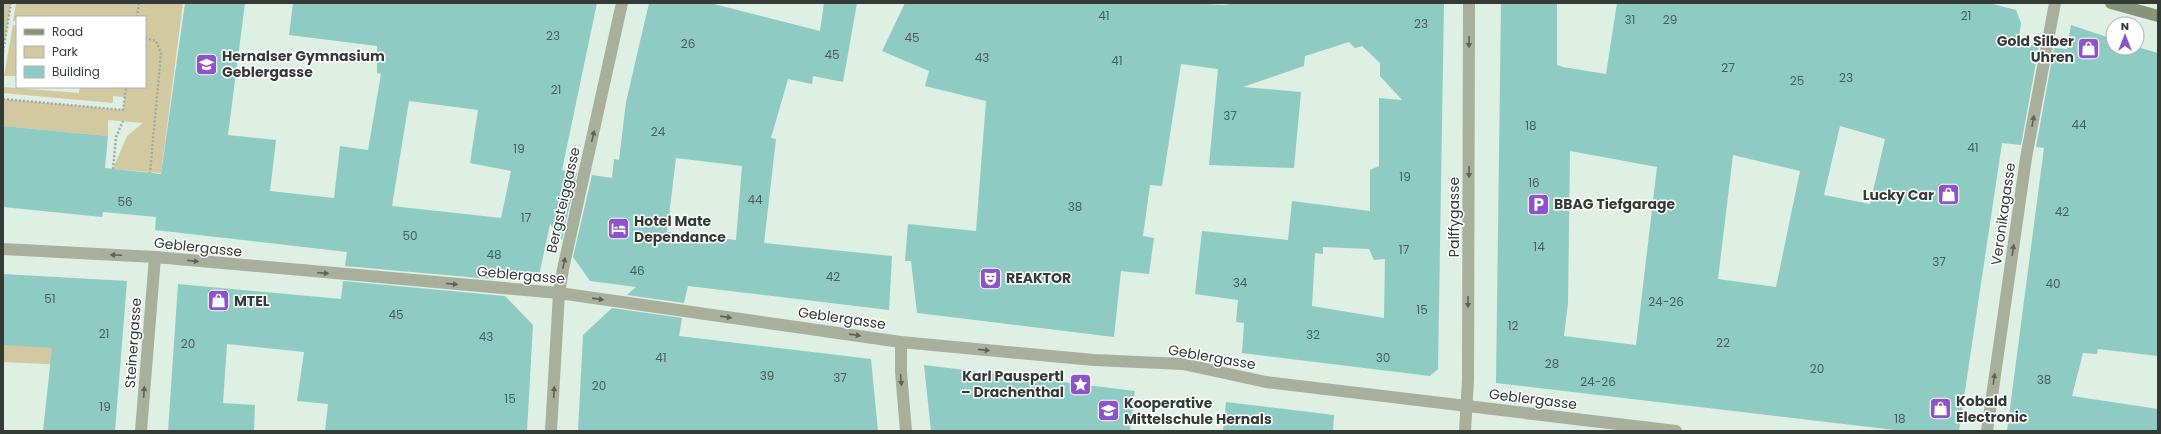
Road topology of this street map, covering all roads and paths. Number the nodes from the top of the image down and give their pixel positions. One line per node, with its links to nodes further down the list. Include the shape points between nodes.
1 (11, 3): 10 (path)
2 (139, 3): 7 (path)
3 (622, 3): 18 (street, Bergsteiggasse, one-way to 3)
4 (1469, 3): 20 (street, Palffygasse, one-way to 20)
5 (2055, 3): 26 (street, Veronikagasse, one-way to 5, via 2026,158)
6 (2111, 3): 8 (main road)
7 (137, 16)
8 (2158, 16)
9 (146, 38): 15 (path, via 156,41 161,53)
10 (3, 52)
11 (126, 88): 12 (path, via 123,110)
12 (3, 99)
13 (122, 121): 14 (path, via 116,137)
14 (113, 169)
15 (150, 173)
16 (3, 249): 17 (street, Geblergasse, one-way to 16)
17 (155, 257): 18 (street, Geblergasse, one-way to 18); 21 (street, Steinergasse, one-way to 17)
18 (559, 293): 19 (street, Geblergasse, one-way to 19); 22 (street, Bergsteiggasse, one-way to 18)
19 (901, 342): 20 (street, Geblergasse, one-way to 20, via 1094,360 1183,364 1266,382); 23 (street, one-way to 23)
20 (1467, 406): 24 (street, Palffygasse); 25 (street, Geblergasse)
21 (141, 431)
22 (551, 431)
23 (906, 431)
24 (1465, 431)
25 (1676, 431)
26 (1987, 431)

